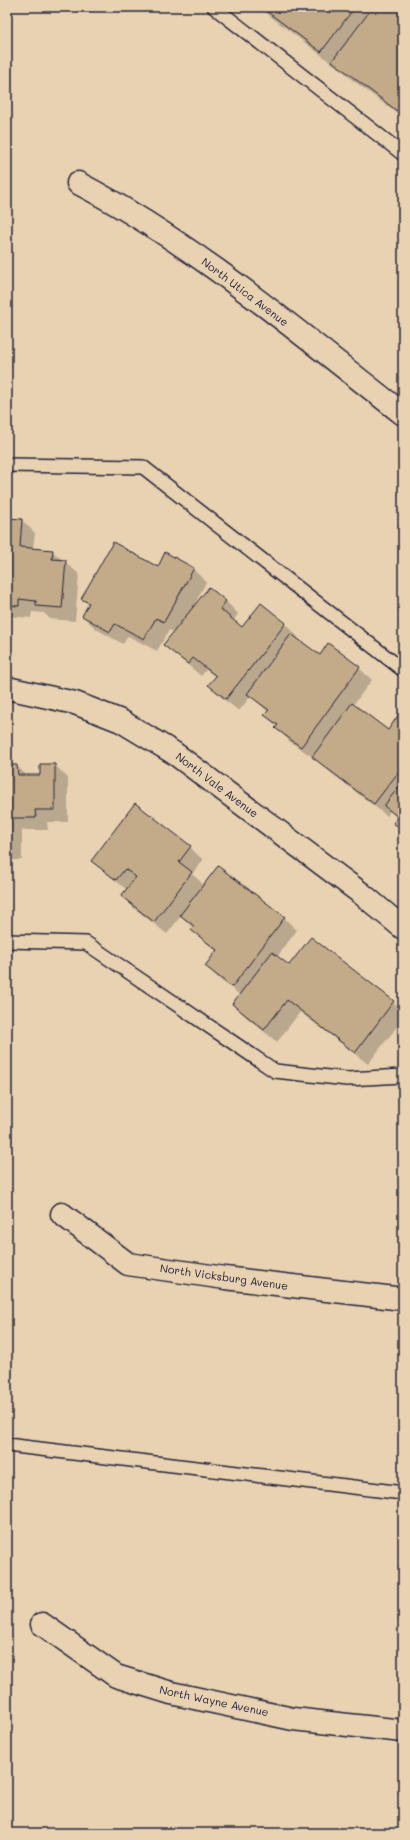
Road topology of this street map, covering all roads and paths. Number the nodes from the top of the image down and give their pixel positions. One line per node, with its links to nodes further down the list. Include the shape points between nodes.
1 (214, 7): 2 (lane)
2 (403, 154)
3 (78, 183): 4 (street, North Utica Avenue, via 113,201 171,237)
4 (403, 414)
5 (7, 465): 6 (lane, via 143,467)
6 (403, 670)
7 (7, 688): 8 (street, North Vale Avenue, via 76,703 122,721 174,753 362,894)
8 (403, 928)
9 (7, 941): 10 (lane, via 86,943 275,1070 347,1079)
10 (403, 1076)
11 (62, 1214): 12 (street, North Vicksburg Avenue, via 128,1264)
12 (403, 1300)
13 (7, 1445): 14 (lane)
14 (403, 1493)
15 (42, 1624): 16 (street, North Wayne Avenue, via 116,1676 171,1693 294,1719)
16 (403, 1731)

